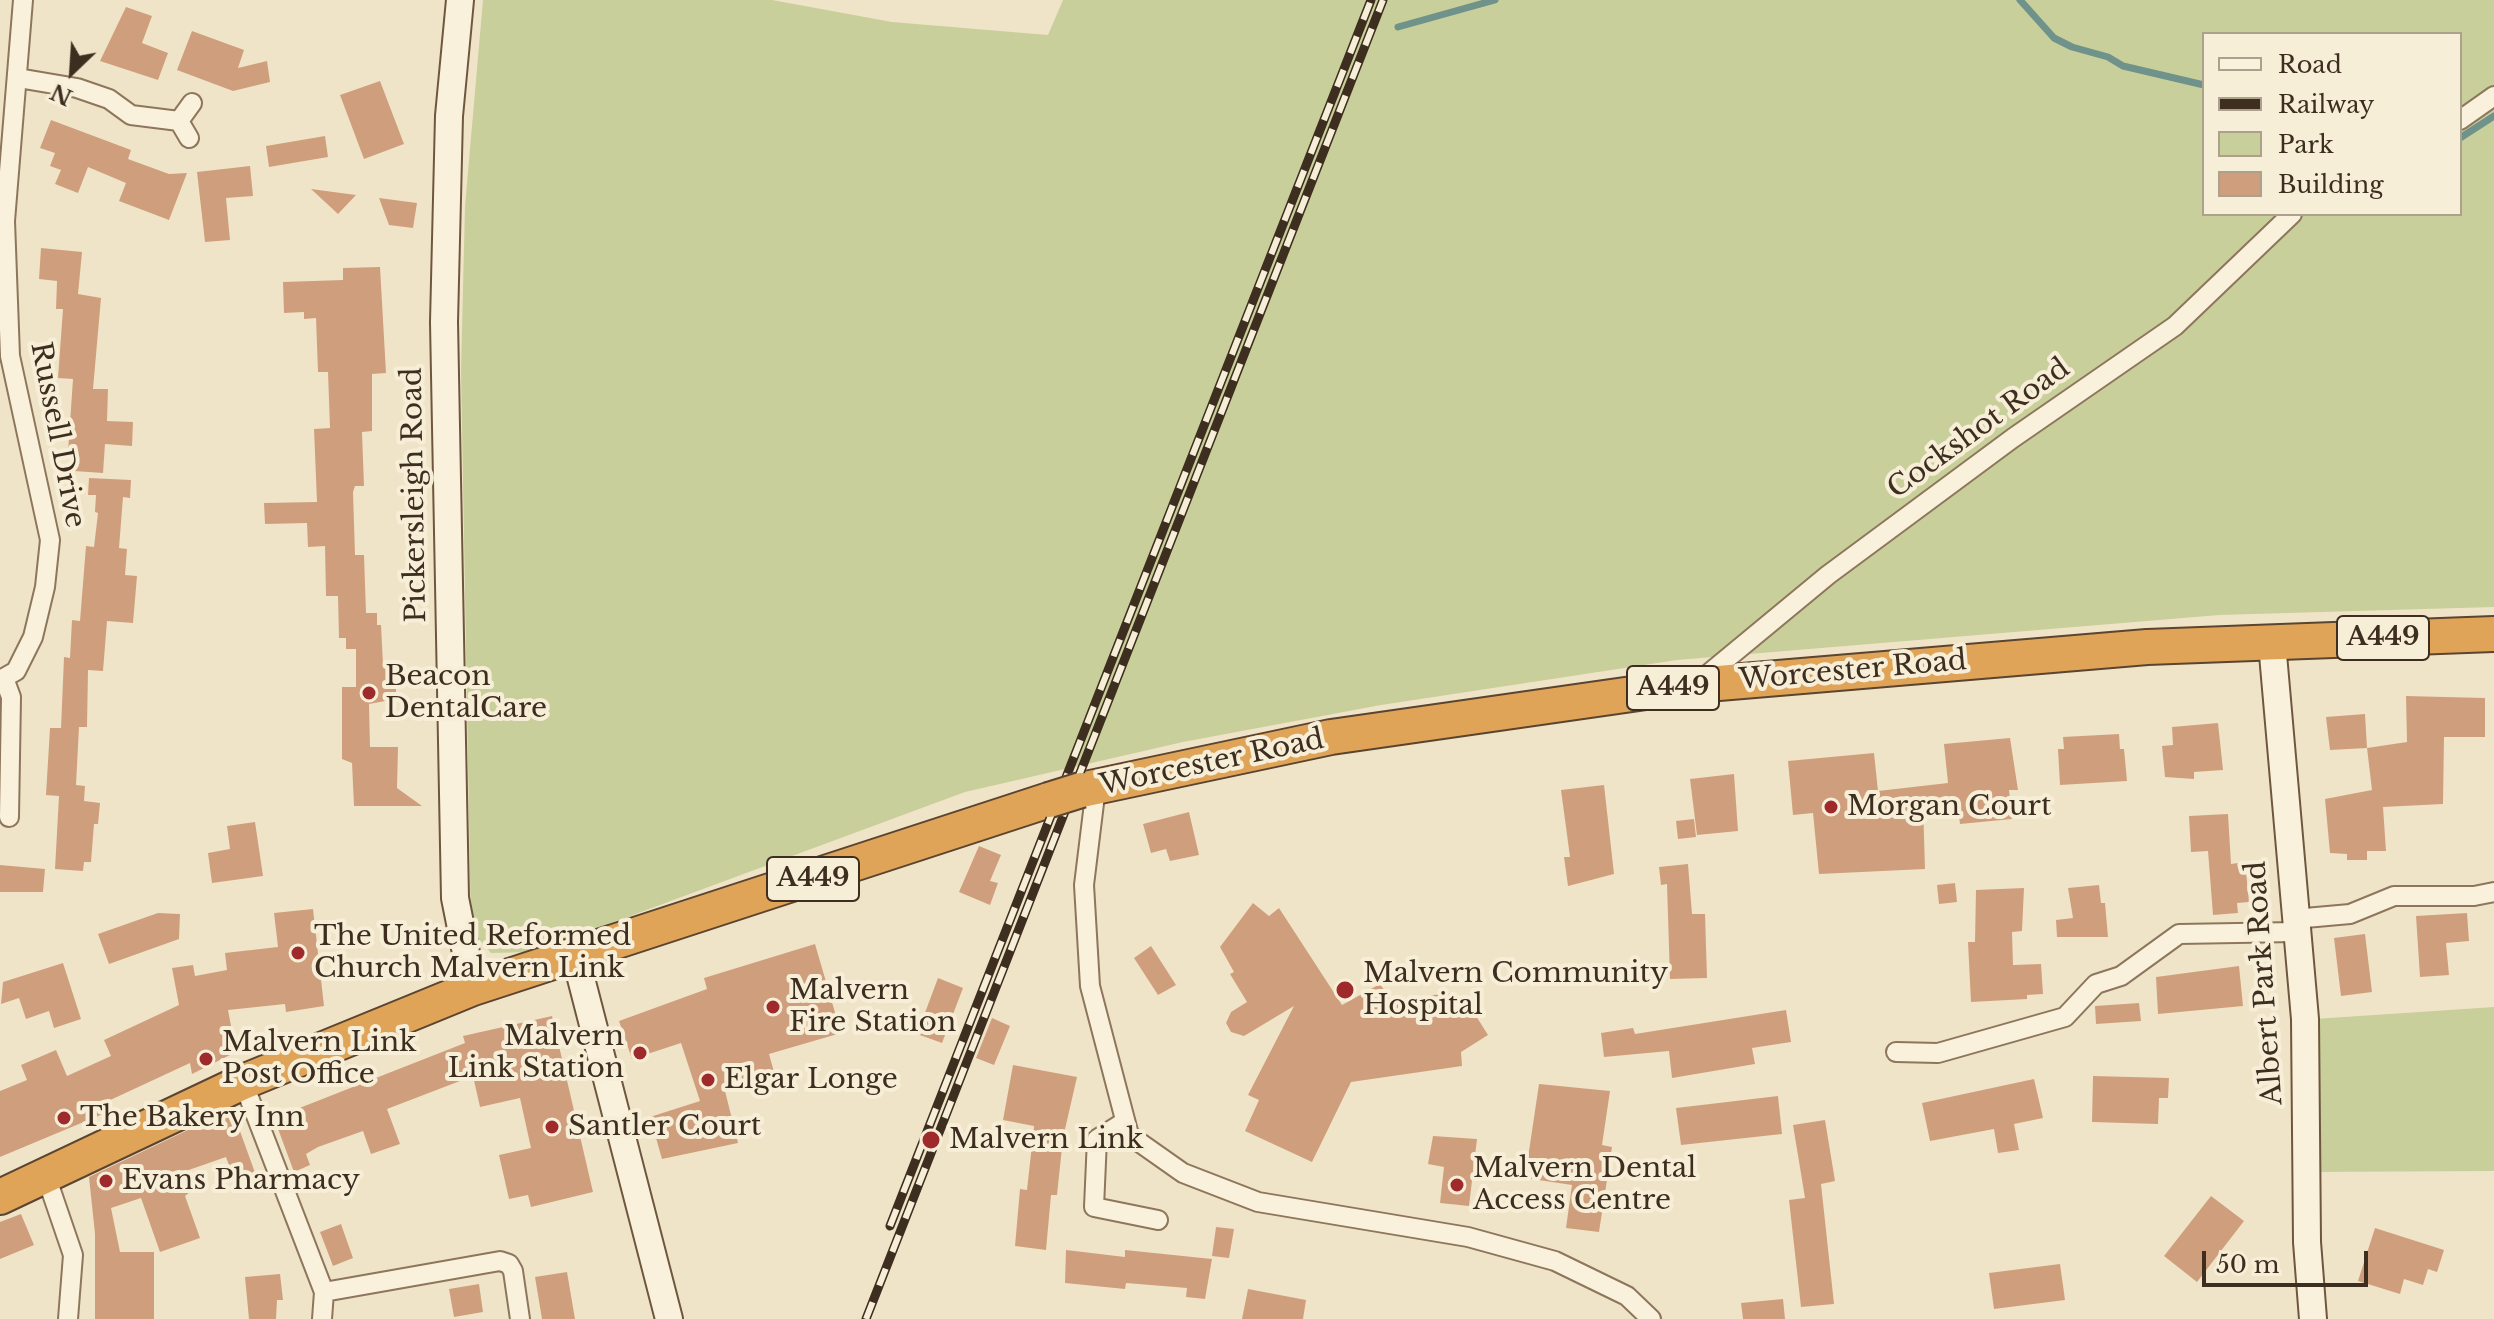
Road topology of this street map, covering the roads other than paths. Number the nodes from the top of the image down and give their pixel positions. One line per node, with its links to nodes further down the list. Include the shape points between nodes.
1 (23, 0): 3 (street, Russell Drive)
2 (460, 0): 19 (street, Pickersleigh Road, via 449,116 444,338 455,898)
3 (18, 78): 7 (street, via 98,95 131,115); 12 (street, Russell Drive, via 5,221 10,356 50,540 33,637 16,671)
4 (2494, 96): 6 (street)
5 (192, 103): 7 (street)
6 (2462, 119)
7 (179, 121): 8 (street)
8 (189, 138)
9 (2290, 216): 13 (street, Cockshot Road, via 2175,326 1828,575)
10 (2494, 634): 11 (highway, Worcester Road / A449)
11 (2272, 643): 13 (highway, Worcester Road / A449, via 2147,647); 17 (street, Albert Park Road)
12 (2, 679): 15 (street, Russell Drive, via 11,697)
13 (1695, 685): 14 (highway, Worcester Road / A449, via 1331,737)
14 (1088, 789): 18 (highway, Worcester Road / A449, bridge); 22 (street, via 1084,885 1090,986)
15 (12, 817)
16 (2494, 892): 17 (street, via 2394,896 2350,914)
17 (2295, 926): 20 (street, via 2179,934 2130,970 2096,984 2065,1017 1938,1053); 32 (street, Albert Park Road, via 2305,1019)
18 (575, 955): 19 (highway, Worcester Road / A449); 30 (street)
19 (473, 988): 21 (highway, Worcester Road / A449)
20 (1896, 1052)
21 (243, 1082): 23 (highway, Worcester Road / A449); 26 (street)
22 (1124, 1122): 25 (street, via 1097,1139 1094,1207); 31 (street, via 1129,1135 1183,1173 1258,1202 1468,1237 1555,1261 1627,1296)
23 (46, 1176): 24 (highway, Worcester Road / A449); 27 (street, via 73,1255)
24 (0, 1197)
25 (1158, 1220)
26 (324, 1292): 28 (street); 29 (street, via 500,1261 513,1271)
27 (68, 1319)
28 (322, 1319)
29 (520, 1319)
30 (669, 1319)
31 (1651, 1319)
32 (2313, 1319)

